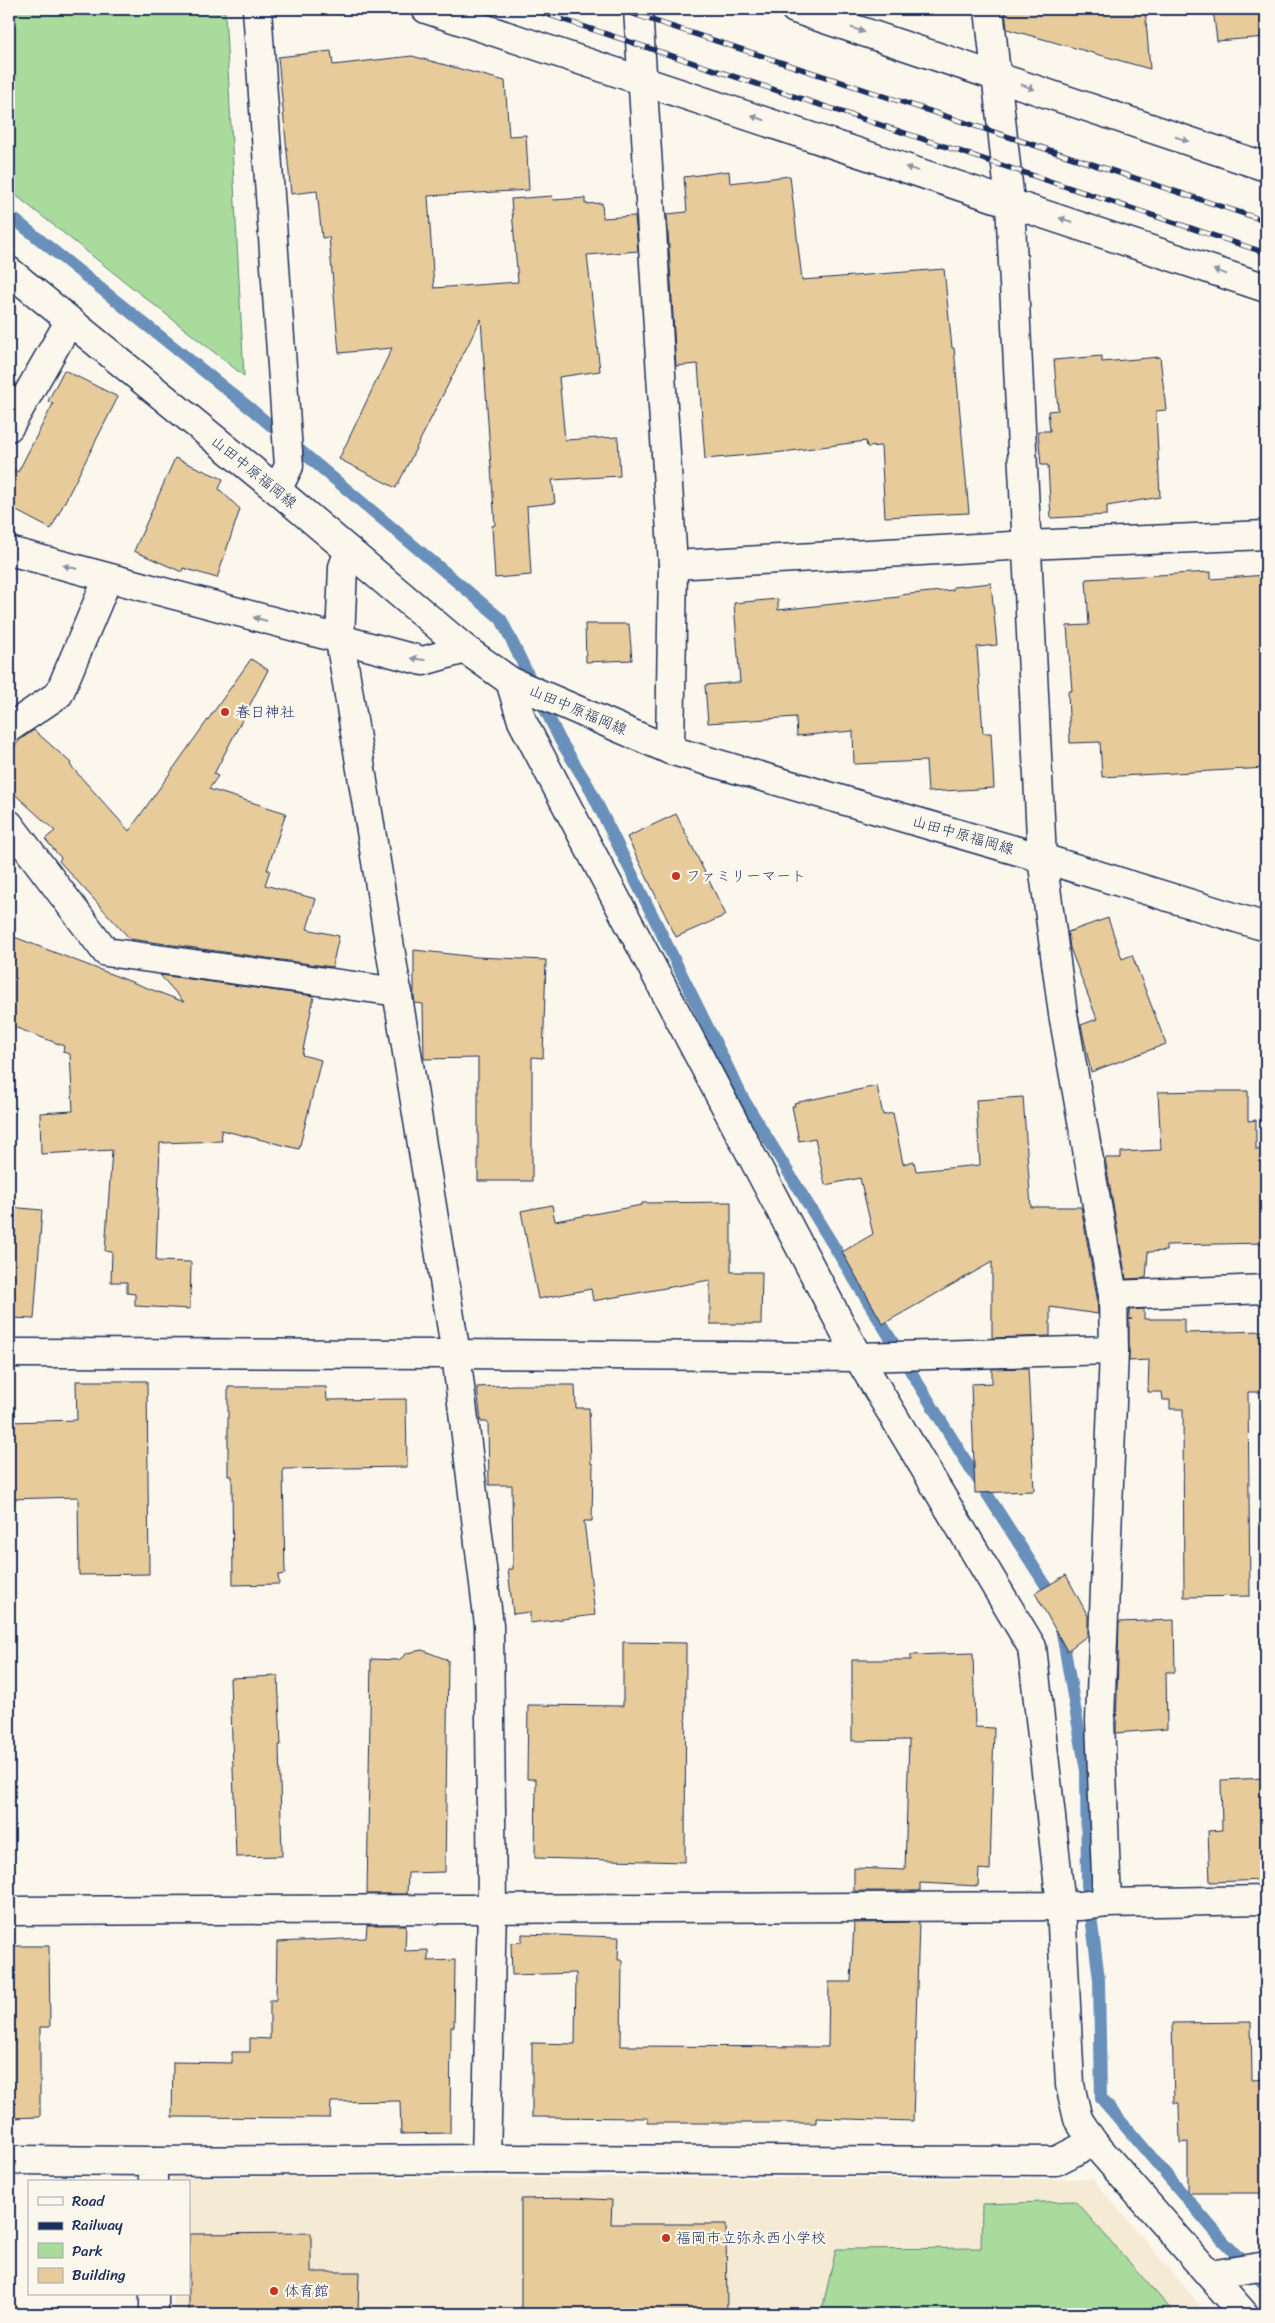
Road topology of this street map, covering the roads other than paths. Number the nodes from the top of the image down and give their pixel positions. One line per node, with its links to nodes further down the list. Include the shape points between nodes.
1 (257, 9): 14 (street, via 289,466)
2 (426, 9): 7 (street)
3 (638, 9): 7 (street)
4 (795, 9): 6 (street, one-way to 6)
5 (989, 9): 6 (street)
6 (996, 77): 8 (street, one-way to 8); 9 (street)
7 (643, 80): 9 (street, one-way to 7); 19 (street)
8 (1266, 167)
9 (1010, 202): 11 (street, one-way to 9); 16 (street)
10 (9, 271): 12 (street, 山田中原福岡線)
11 (1266, 288)
12 (69, 322): 13 (street); 14 (street, 山田中原福岡線)
13 (9, 427)
14 (277, 490): 18 (street, 山田中原福岡線)
15 (1266, 535): 16 (street)
16 (1027, 545): 19 (street); 27 (street)
17 (9, 551): 20 (street, one-way to 17)
18 (349, 551): 21 (street, via 343,567); 22 (street, 山田中原福岡線)
19 (673, 566): 25 (street)
20 (108, 578): 21 (street, one-way to 20); 24 (street, via 59,694)
21 (340, 640): 22 (street, one-way to 21, via 423,661); 29 (street)
22 (464, 649): 23 (street, 山田中原福岡線)
23 (510, 681): 25 (street, 山田中原福岡線); 35 (street, via 522,721)
24 (9, 728)
25 (670, 750): 27 (street, 山田中原福岡線)
26 (9, 824): 29 (street, via 106,952)
27 (1042, 858): 28 (street, 山田中原福岡線); 31 (street, via 1063,1014)
28 (1266, 927)
29 (398, 992): 34 (street)
30 (1266, 1289): 31 (street)
31 (1113, 1295): 32 (street)
32 (1114, 1350): 35 (street); 37 (street, via 1100,1720)
33 (9, 1353): 34 (street)
34 (456, 1354): 35 (street); 38 (street, via 489,1625)
35 (858, 1357): 37 (street, via 1032,1648)
36 (1266, 1900): 37 (street)
37 (1086, 1905): 38 (street); 40 (street, via 1070,2085 1078,2119)
38 (492, 1908): 39 (street); 41 (street)
39 (9, 1911)
40 (1093, 2142): 41 (street, via 1056,2161); 45 (street)
41 (486, 2159): 43 (street)
42 (9, 2160): 43 (street)
43 (153, 2171)
44 (1256, 2267): 45 (street)
45 (1210, 2275): 48 (street)
46 (154, 2296): 47 (street)
47 (154, 2314)
48 (1244, 2314)

